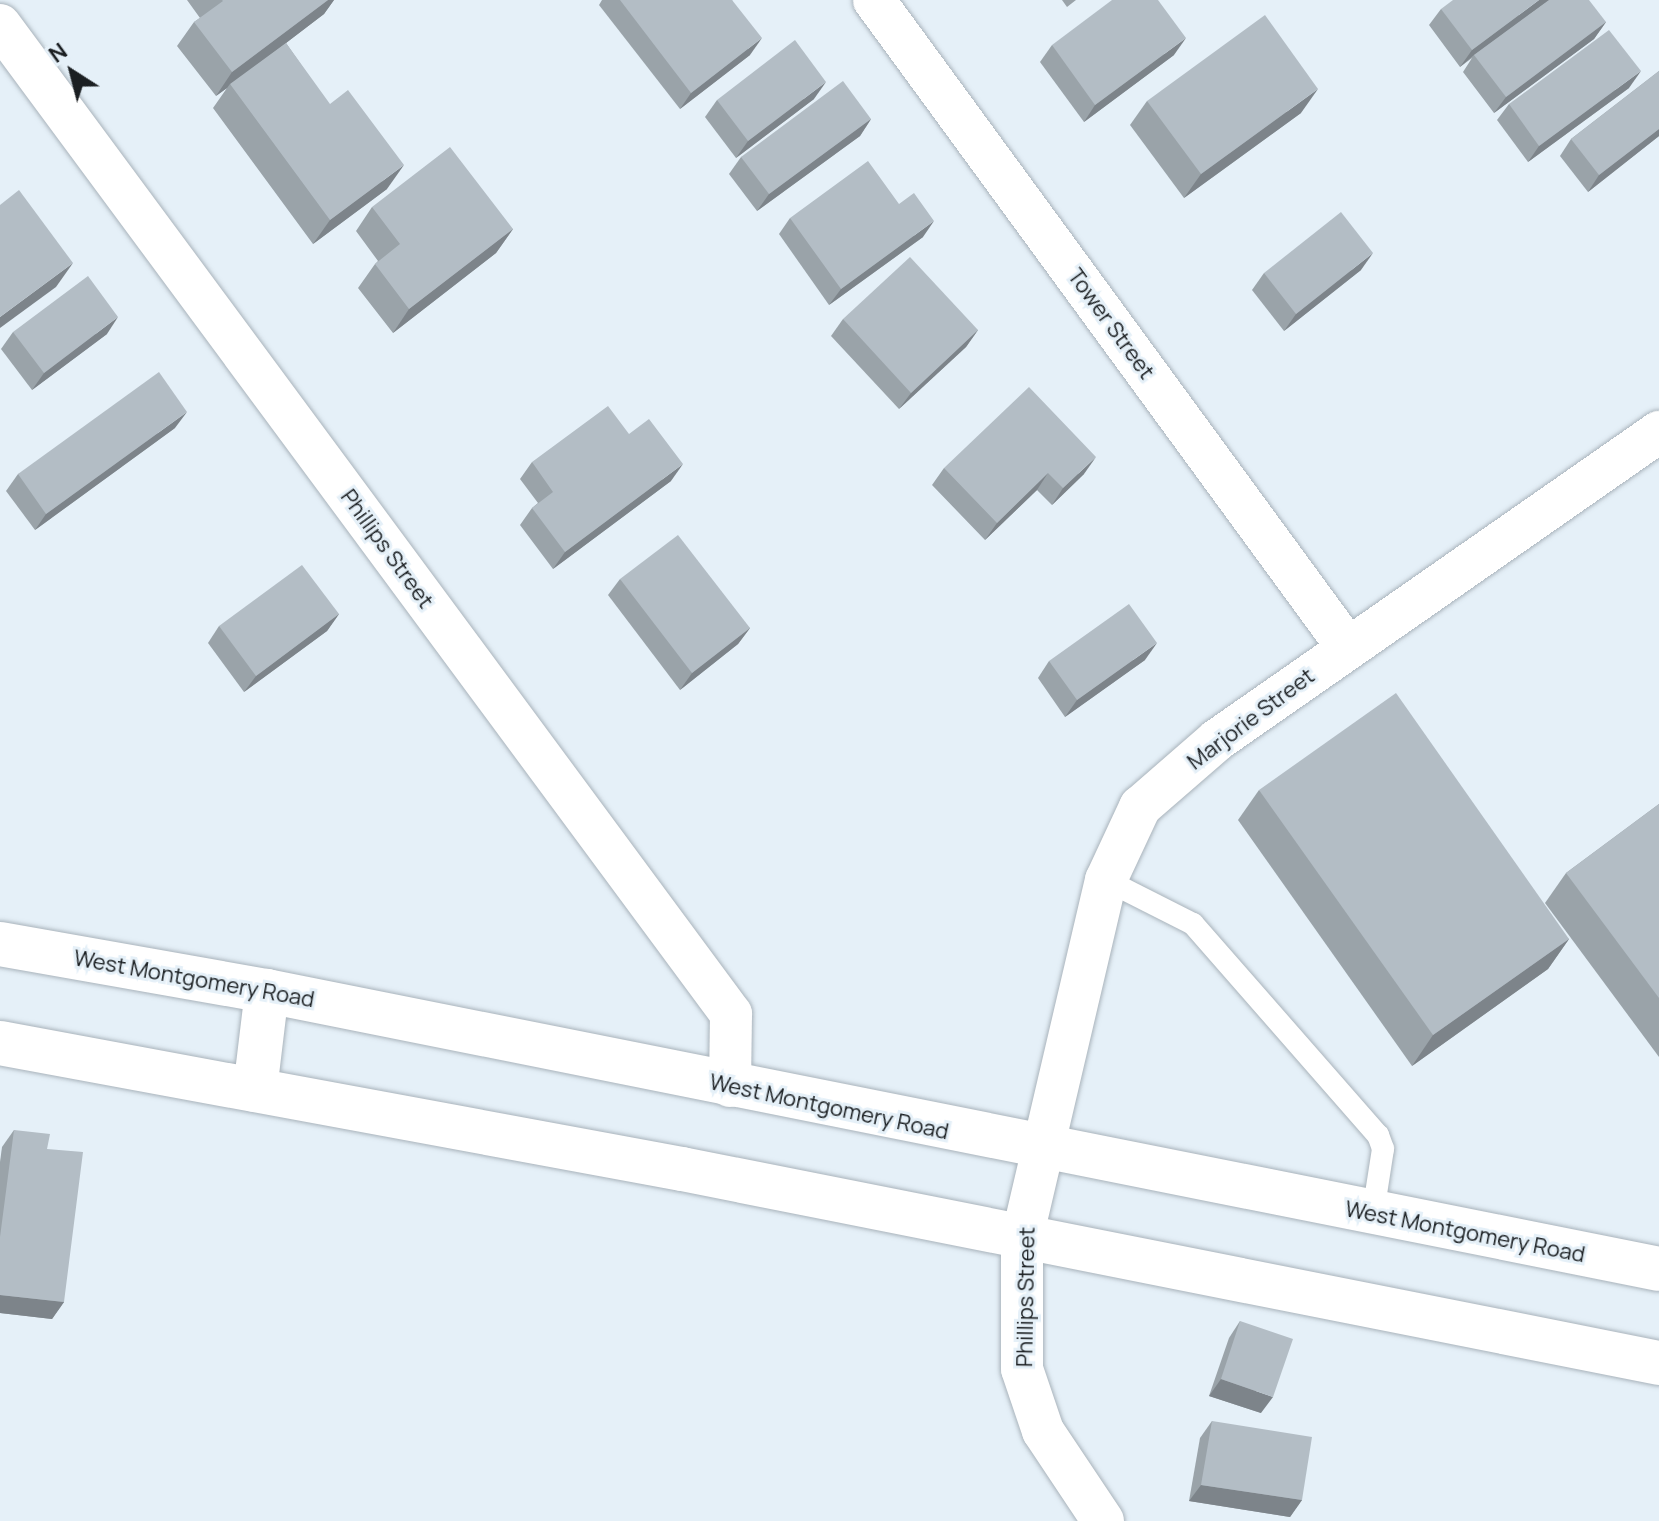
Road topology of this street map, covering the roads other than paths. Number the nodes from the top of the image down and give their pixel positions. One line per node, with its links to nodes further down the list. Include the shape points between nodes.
1 (874, 0): 4 (street, Tower Street)
2 (0, 25): 9 (street, Phillips Street, via 731,1014)
3 (1659, 432): 4 (street, Marjorie Street)
4 (1348, 648): 5 (street, Marjorie Street, via 1217,740 1140,807)
5 (1106, 880): 11 (street, Marjorie Street); 12 (lane, via 1193,924 1378,1135 1383,1149)
6 (0, 944): 7 (main road, West Montgomery Road)
7 (267, 991): 9 (main road, West Montgomery Road); 10 (main road)
8 (0, 1043): 10 (main road)
9 (730, 1086): 11 (main road, West Montgomery Road)
10 (255, 1090): 13 (main road)
11 (1040, 1150): 12 (main road, West Montgomery Road); 13 (street, Phillips Street)
12 (1373, 1213): 14 (main road, West Montgomery Road)
13 (1022, 1238): 15 (main road); 16 (street, Phillips Street, via 1022,1369 1043,1431)
14 (1659, 1269)
15 (1659, 1363)
16 (1103, 1521)

